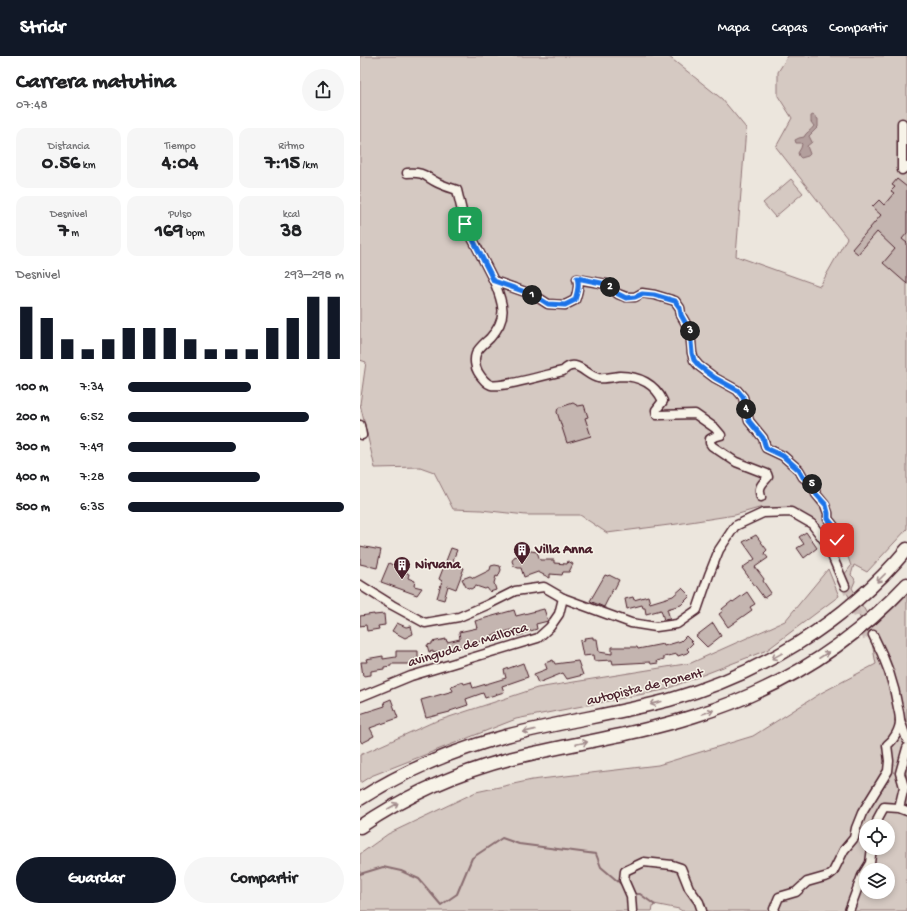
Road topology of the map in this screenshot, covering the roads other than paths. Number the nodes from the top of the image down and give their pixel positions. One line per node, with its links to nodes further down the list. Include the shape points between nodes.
1 (902, 123): 2 (street, via 902,170)
2 (907, 166)
3 (407, 173): 4 (street, via 417,172 426,175 437,183 457,190 465,224)
4 (494, 281): 7 (street, via 503,309 500,323 493,335 476,354 477,371 484,380 491,385 502,385 563,371 567,366 575,365 599,378 622,376 646,381 663,401 656,410 657,415 695,414 720,433 721,435 710,439 712,446 736,462 767,474 768,477 760,486); 8 (street, via 534,295 548,304 565,305 575,300 578,293 577,278 606,284 626,298 642,294 675,301 690,331 694,360 704,370 737,390 743,397 749,421 763,438 766,448 783,456 814,486 816,494 826,505 828,519 835,526)
5 (360, 425): 6 (street)
6 (362, 435)
7 (761, 498)
8 (837, 540)
9 (907, 550): 19 (highway, autopista de Ponent, one-way to 19, via 878,581 836,618 789,650 740,675 664,701 525,732 471,747 419,767)
10 (360, 584): 13 (street, via 425,623 459,617 515,592 544,587)
11 (907, 584): 22 (highway, one-way to 11, via 417,793 458,775 530,754 677,721 748,696 798,671 835,647 875,615)
12 (845, 586): 13 (street, via 827,544 812,524 791,512 763,513 735,526 720,550 697,610 677,624 656,627 631,623)
13 (563, 598): 15 (street, avinguda de Mallorca, via 559,614 538,638 411,676)
14 (870, 636): 16 (street, via 883,652 896,693)
15 (360, 697)
16 (900, 720): 17 (street); 26 (street, via 897,732 888,745 888,771 862,813 854,838 844,850 833,872 807,882 796,892 779,897)
17 (907, 740)
18 (907, 748): 20 (street, via 900,773 904,787)
19 (360, 799)
20 (903, 810): 21 (street, via 884,807)
21 (878, 819)
22 (360, 827)
23 (871, 855): 27 (street)
24 (632, 911): 25 (street, via 631,896 624,880 625,871 644,862 682,868)
25 (702, 911)
26 (775, 911)
27 (849, 911)

